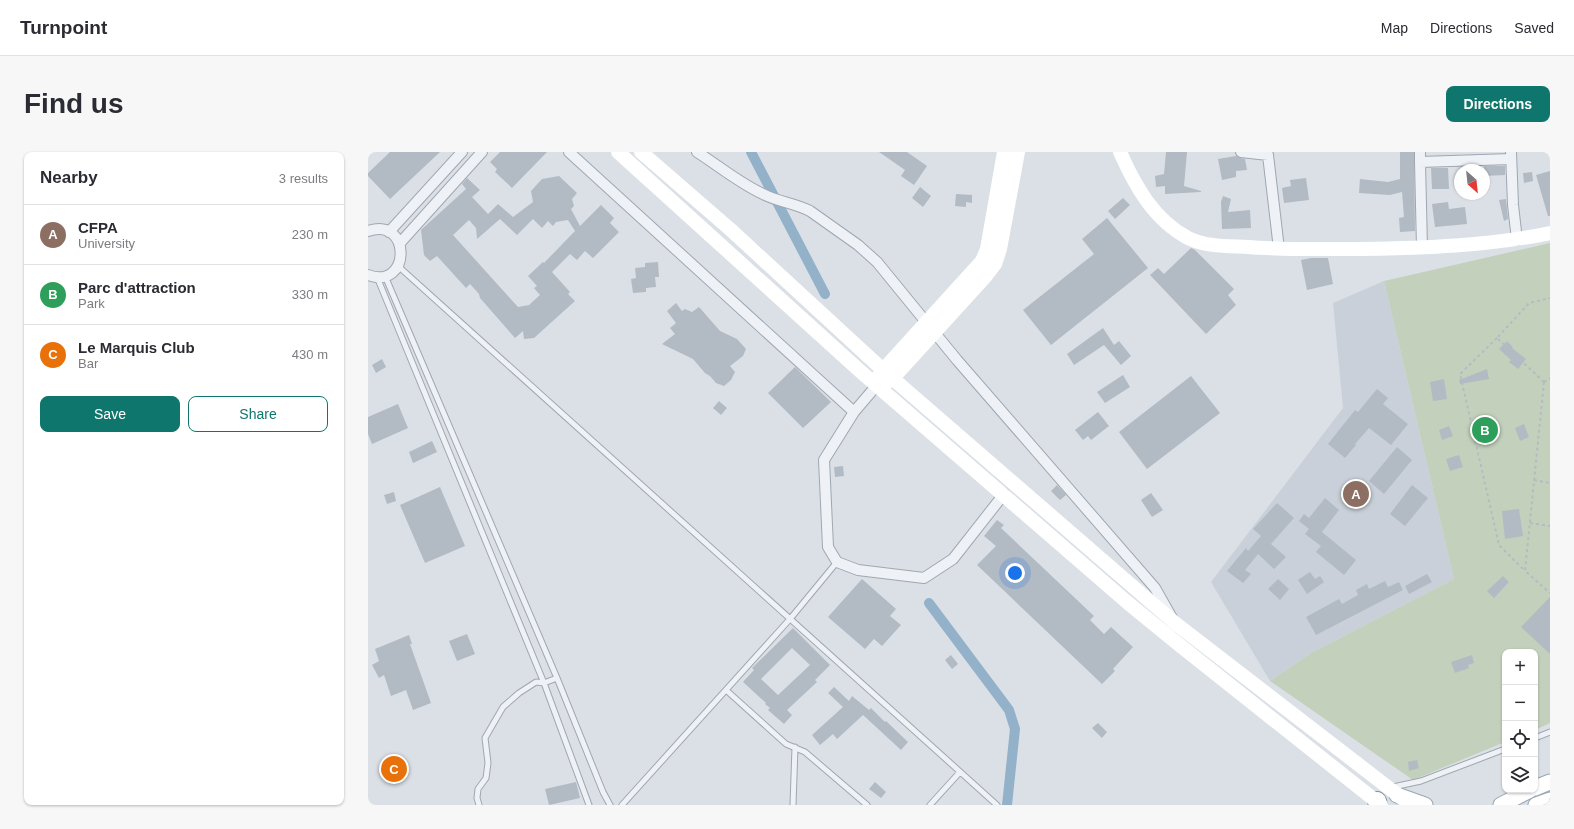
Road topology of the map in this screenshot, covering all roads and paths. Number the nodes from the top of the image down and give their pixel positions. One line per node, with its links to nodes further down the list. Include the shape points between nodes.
1 (462, 152): 14 (street)
2 (482, 152): 17 (street)
3 (569, 152): 29 (street)
4 (618, 152): 28 (main road)
5 (642, 152): 25 (main road)
6 (697, 152): 23 (street, via 756,192 801,206 819,216 868,253)
7 (1004, 152): 23 (main road, via 985,255)
8 (1018, 152): 23 (main road, via 995,264 988,274)
9 (1120, 152): 19 (main road, via 1146,201 1164,220 1187,238 1203,244)
10 (1241, 152): 19 (street, via 1268,155)
11 (1511, 155): 12 (street); 16 (street)
12 (1420, 157): 18 (street)
13 (368, 231): 14 (street, via 381,229)
14 (389, 232): 17 (street)
15 (1550, 233): 16 (main road)
16 (1517, 240): 18 (main road)
17 (400, 243): 20 (street, via 402,251)
18 (1422, 248): 19 (main road)
19 (1279, 249)
20 (398, 266): 21 (street, via 392,272); 38 (lane)
21 (377, 276): 40 (lane); 41 (lane)
22 (1550, 298): 24 (path, via 1529,303)
23 (931, 327): 25 (main road); 39 (street, via 1154,588)
24 (1496, 338): 27 (path); 36 (path, via 1460,374 1499,545)
25 (888, 374): 28 (main road, via 886,383); 39 (main road)
26 (1550, 378): 27 (path)
27 (1544, 382): 30 (path)
28 (877, 385): 29 (street); 32 (main road)
29 (854, 412): 35 (street, via 824,460 828,547)
30 (1534, 480): 31 (path); 33 (path)
31 (1550, 483)
32 (1004, 494): 35 (street, via 953,559 924,578 858,570); 51 (main road, via 1152,624)
33 (1530, 523): 34 (path); 36 (path)
34 (1550, 526)
35 (837, 562): 38 (lane)
36 (1524, 571): 37 (path)
37 (1550, 592)
38 (790, 619): 42 (lane); 47 (lane)
39 (1175, 623): 51 (main road)
40 (557, 678): 41 (lane); 56 (lane)
41 (544, 683): 54 (lane, via 536,682 503,707 485,738 488,764 486,778 478,789); 55 (lane)
42 (726, 690): 45 (lane, via 786,744); 58 (lane)
43 (1550, 732): 44 (lane)
44 (1538, 737)
45 (795, 747): 59 (lane); 60 (lane, via 805,752)
46 (1502, 750): 51 (lane, via 1421,781)
47 (960, 772): 61 (lane); 62 (lane)
48 (1550, 782): 49 (main road)
49 (1538, 786)
50 (1522, 793): 53 (main road)
51 (1384, 799): 63 (main road); 64 (main road)
52 (1550, 800): 66 (main road)
53 (1505, 803): 65 (main road)
54 (479, 805)
55 (589, 805)
56 (610, 805): 57 (lane)
57 (613, 805)
58 (622, 805)
59 (793, 805)
60 (867, 805)
61 (930, 805)
62 (997, 805)
63 (1410, 805)
64 (1425, 805)
65 (1490, 805)
66 (1536, 805)

